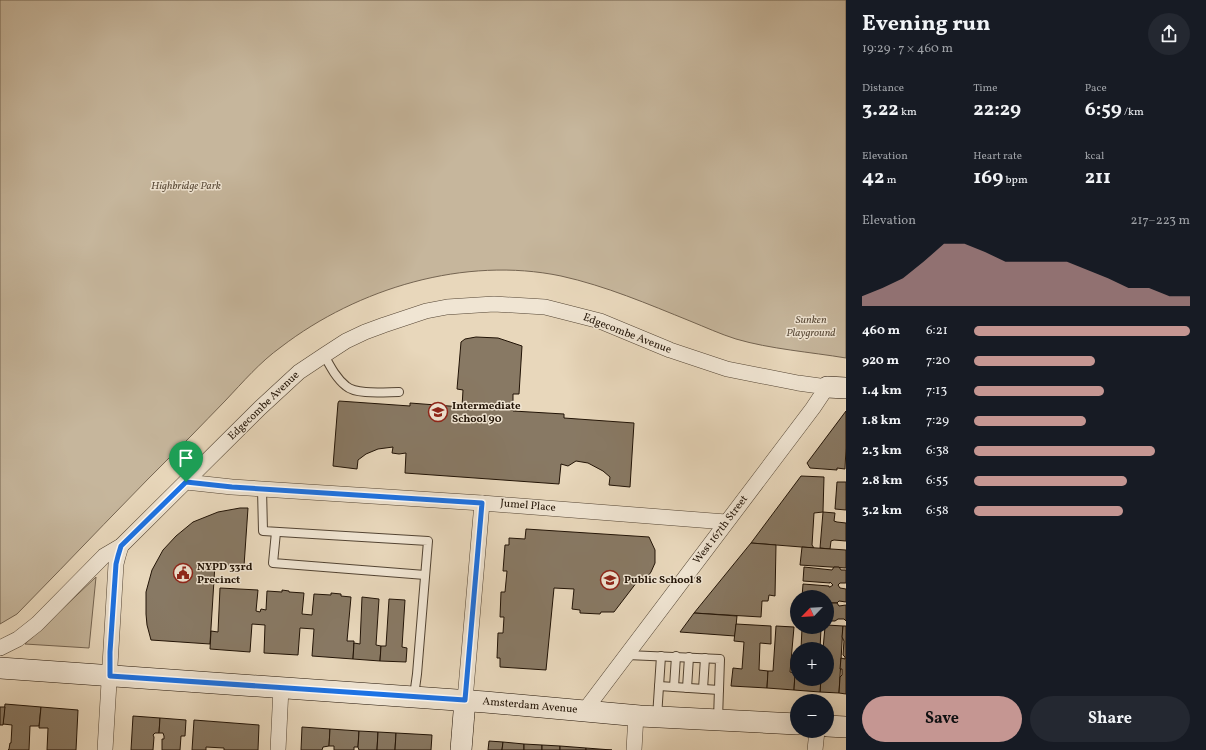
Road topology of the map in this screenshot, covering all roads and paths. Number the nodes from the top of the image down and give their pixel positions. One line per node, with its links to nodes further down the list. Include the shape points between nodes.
1 (324, 355): 2 (street, Edgecombe Avenue, via 365,332 406,317 448,307 515,305 545,307 600,321 670,350 727,369); 3 (lane, via 347,387 356,391); 4 (street, Edgecombe Avenue, via 280,389)
2 (836, 388): 7 (street, West 167th Street, via 813,408)
3 (398, 392)
4 (186, 482): 5 (street, Jumel Place); 9 (street, Edgecombe Avenue)
5 (262, 489): 6 (street, Jumel Place); 8 (lane, via 263,531)
6 (482, 503): 7 (street, Jumel Place); 26 (street)
7 (726, 522): 12 (street, West 167th Street)
8 (276, 532): 10 (lane, via 273,563); 10 (lane, via 428,541)
9 (121, 546): 11 (street, Edgecombe Avenue, via 104,556 37,624 18,639); 18 (street, via 116,564)
10 (425, 575): 25 (lane)
11 (0, 648)
12 (626, 655): 13 (lane); 27 (street, West 167th Street)
13 (661, 656): 14 (lane); 19 (lane)
14 (676, 656): 15 (lane); 20 (lane)
15 (688, 657): 16 (lane); 22 (lane)
16 (705, 658): 23 (lane); 24 (lane, via 720,659)
17 (0, 668): 18 (main road, Amsterdam Avenue)
18 (110, 676): 21 (main road, Amsterdam Avenue); 35 (street)
19 (659, 686): 20 (lane); 29 (lane)
20 (674, 687): 22 (lane)
21 (281, 688): 25 (main road, Amsterdam Avenue); 36 (street)
22 (687, 688): 23 (lane)
23 (704, 689): 24 (lane)
24 (719, 690): 30 (lane)
25 (414, 697): 26 (main road, Amsterdam Avenue)
26 (465, 700): 27 (main road, Amsterdam Avenue); 37 (main road)
27 (585, 710): 28 (main road, Amsterdam Avenue)
28 (636, 715): 29 (main road, Amsterdam Avenue); 38 (street)
29 (657, 716): 30 (main road, Amsterdam Avenue)
30 (718, 720): 31 (main road, Amsterdam Avenue)
31 (790, 724)
32 (834, 726): 33 (main road)
33 (846, 727)
34 (816, 738): 39 (street)
35 (105, 750)
36 (278, 750)
37 (461, 750)
38 (634, 750)
39 (815, 750)

